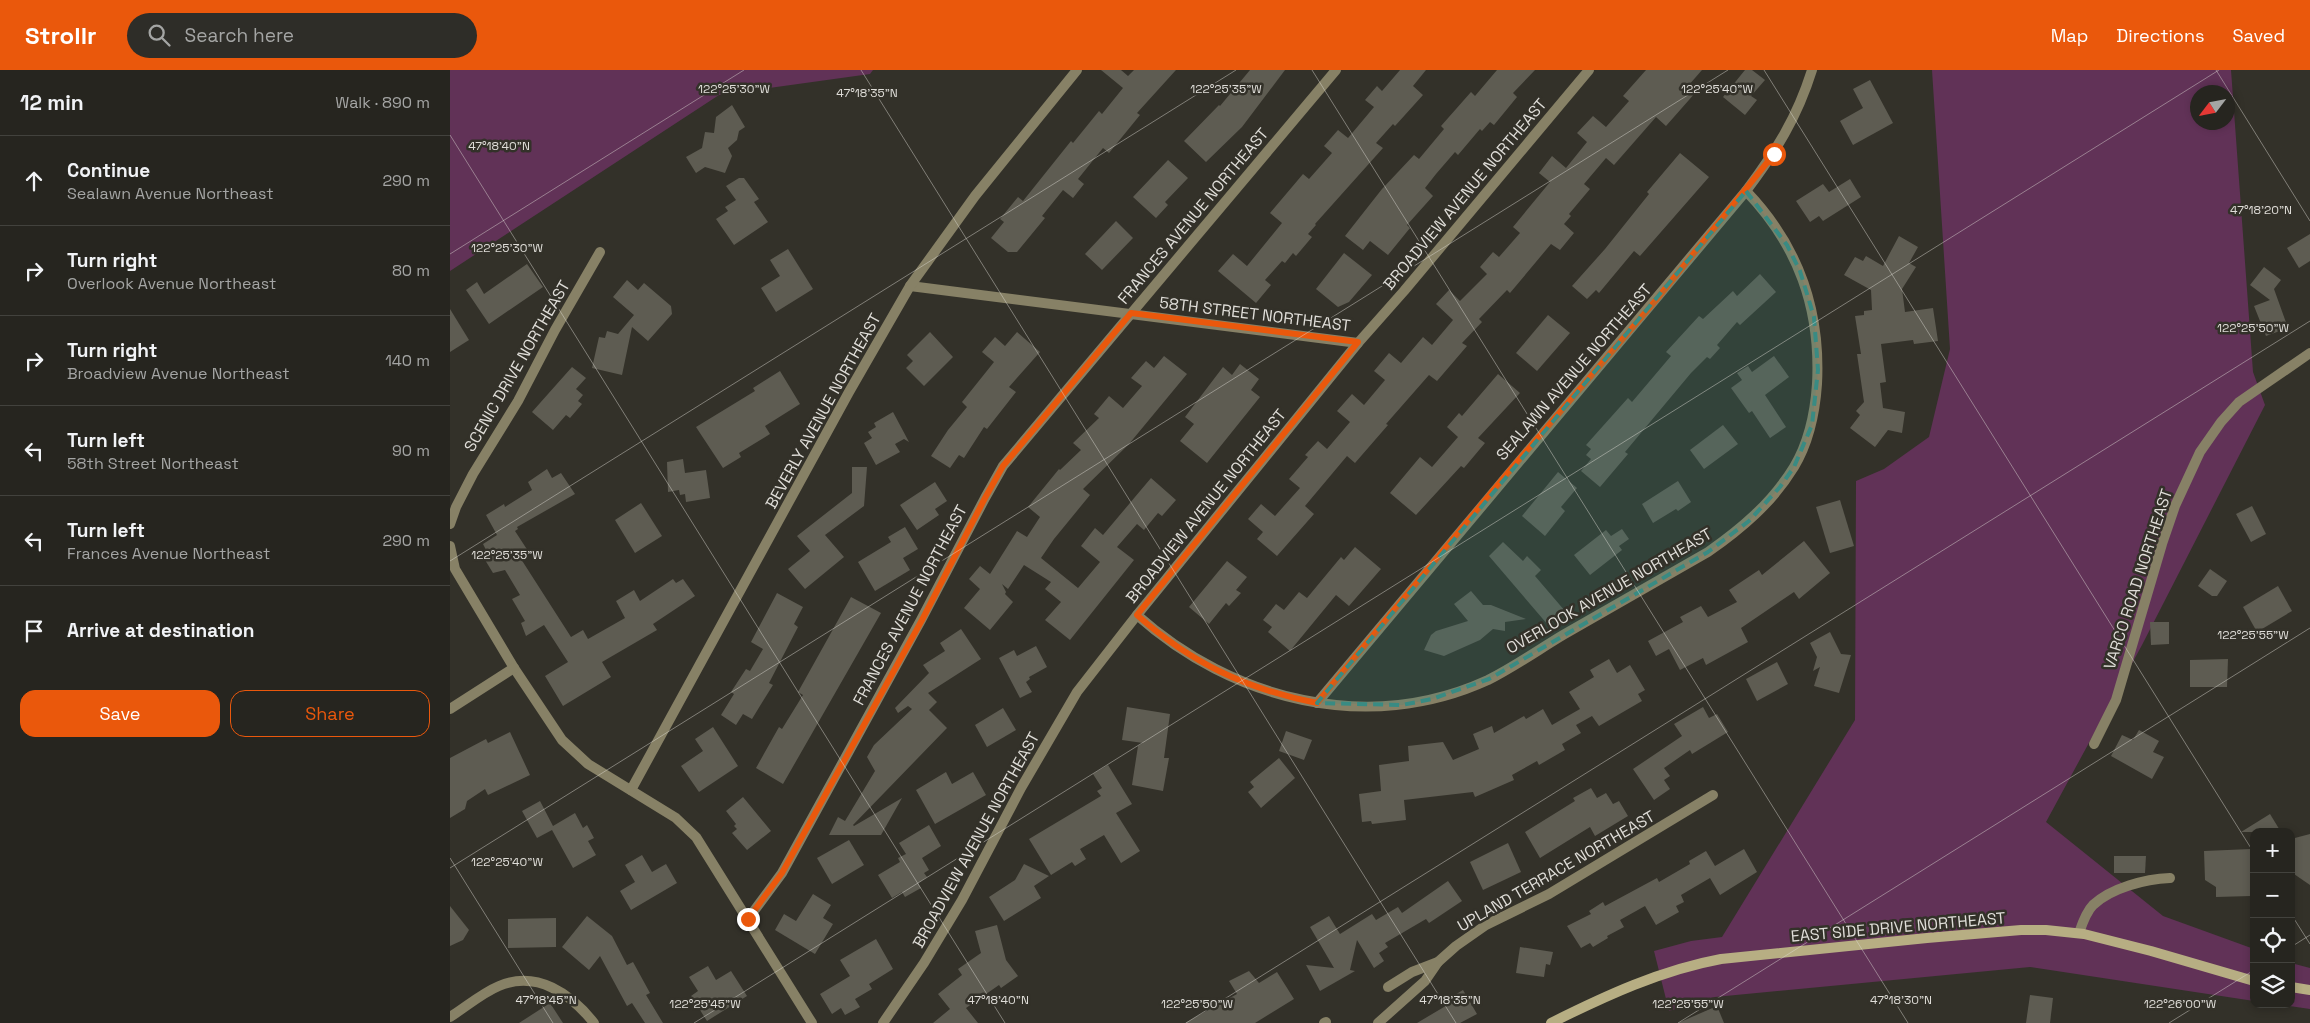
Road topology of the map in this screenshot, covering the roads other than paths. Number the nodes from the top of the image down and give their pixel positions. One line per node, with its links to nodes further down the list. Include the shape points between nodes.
1 (1077, 70): 7 (street, BEVERLY AVENUE NORTHEAST, via 975,196)
2 (1336, 70): 8 (street, FRANCES AVENUE NORTHEAST)
3 (1590, 70): 9 (street, BROADVIEW AVENUE NORTHEAST)
4 (1812, 70): 5 (street, SEALAWN AVENUE NORTHEAST, via 1795,118 1774,154)
5 (1746, 190): 15 (street, SEALAWN AVENUE NORTHEAST); 15 (street, OVERLOOK AVENUE NORTHEAST, via 1775,224 1787,245 1800,270 1814,318 1818,370 1812,425 1794,467 1780,487 1749,521 1708,552 1489,679 1432,700 1402,705)
6 (600, 252): 11 (street, SCENIC DRIVE NORTHEAST, via 518,401 473,474)
7 (910, 286): 8 (street, 58TH STREET NORTHEAST); 18 (street, BEVERLY AVENUE NORTHEAST, via 839,409)
8 (1131, 313): 9 (street, 58TH STREET NORTHEAST); 21 (street, FRANCES AVENUE NORTHEAST, via 1003,466 782,873)
9 (1358, 342): 13 (street, BROADVIEW AVENUE NORTHEAST)
10 (2310, 353): 17 (street, VARCO ROAD NORTHEAST, via 2239,402 2200,452 2162,544 2116,700)
11 (450, 524)
12 (450, 546): 14 (street, via 455,569)
13 (1137, 615): 15 (street, OVERLOOK AVENUE NORTHEAST, via 1188,655 1227,676); 31 (street, BROADVIEW AVENUE NORTHEAST, via 1077,692 1021,788 962,900)
14 (514, 668): 16 (street); 18 (street, via 562,740 588,764)
15 (1317, 703)
16 (450, 708)
17 (2094, 744)
18 (631, 790): 21 (street, via 676,818 696,838)
19 (1713, 795): 23 (street, UPLAND TERRACE NORTHEAST, via 1549,894 1486,925)
20 (2170, 878): 22 (street, via 2154,879 2116,891 2095,904 2086,915)
21 (748, 919): 30 (street)
22 (2079, 933): 24 (main road, EAST SIDE DRIVE NORTHEAST, via 2151,950); 33 (main road, EAST SIDE DRIVE NORTHEAST, via 2021,930 1721,959 1692,964 1621,990)
23 (1438, 962): 25 (street, UPLAND TERRACE NORTHEAST, via 1412,972); 32 (street, via 1425,981)
24 (2250, 980)
25 (1388, 987)
26 (2295, 988): 27 (main road)
27 (2310, 990)
28 (450, 1017): 29 (street, via 497,987 520,981 542,983 560,990)
29 (594, 1023)
30 (812, 1023)
31 (883, 1023)
32 (1378, 1023)
33 (1551, 1023)

